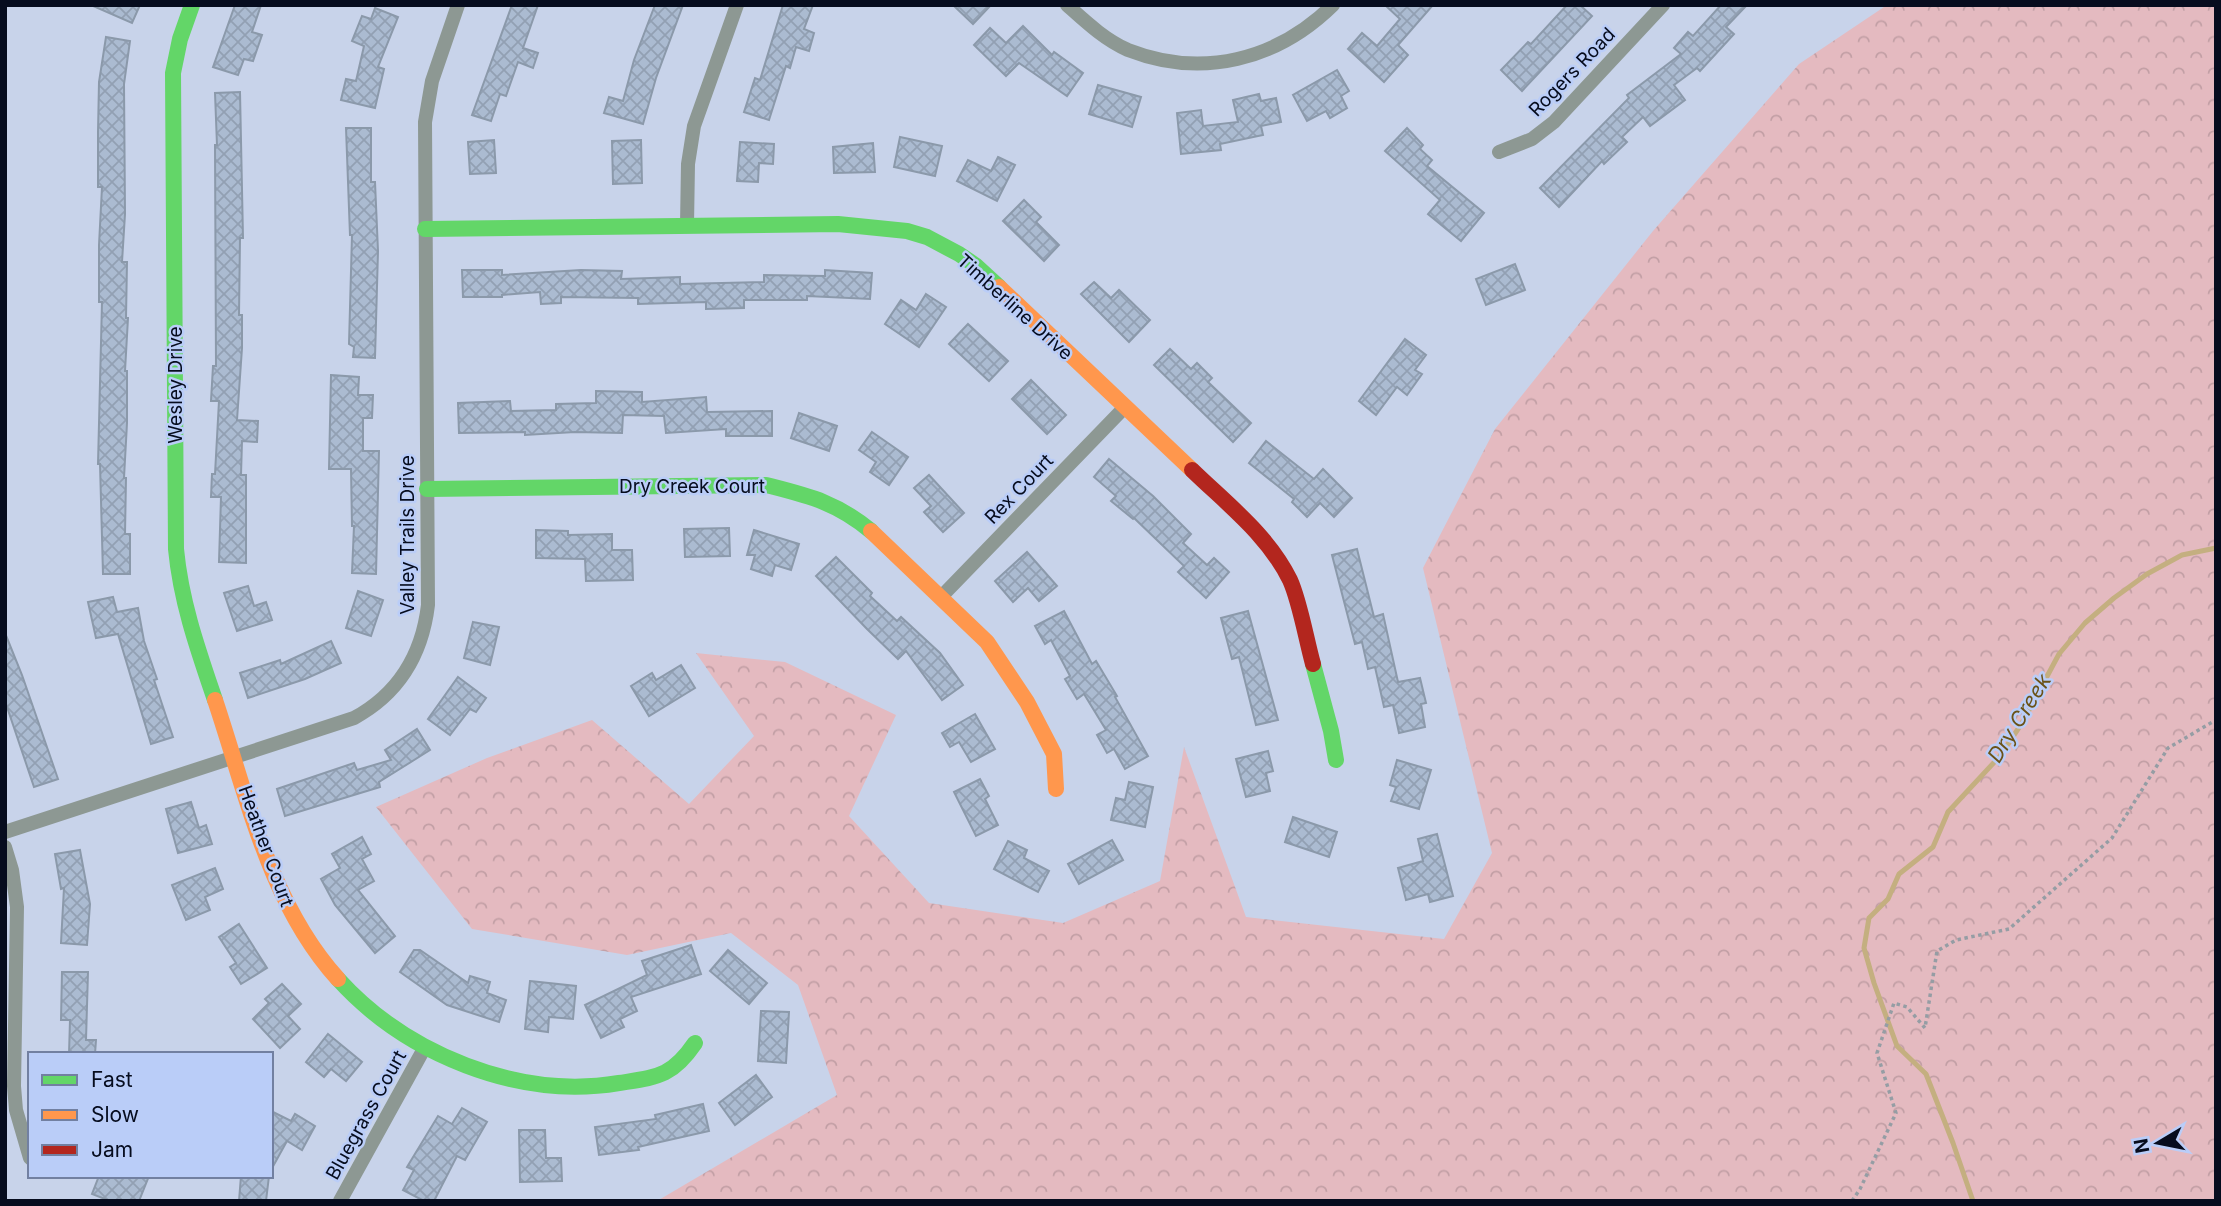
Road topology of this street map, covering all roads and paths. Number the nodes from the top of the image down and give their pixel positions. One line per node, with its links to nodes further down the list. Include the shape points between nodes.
1 (192, 5): 14 (street, Wesley Drive, via 173,73 176,549 191,628)
2 (458, 5): 9 (street, Valley Trails Drive, via 427,100)
3 (737, 5): 8 (street, via 694,126)
4 (1067, 5): 5 (street, via 1090,26 1128,49 1194,64 1231,61 1268,50 1296,36)
5 (1333, 5)
6 (1663, 5): 7 (street, Rogers Road, via 1554,122 1532,139)
7 (1499, 152)
8 (687, 225): 9 (street, Timberline Drive); 10 (street, Timberline Drive, via 838,224 888,227 927,237 975,265)
9 (425, 229): 11 (street, Valley Trails Drive)
10 (1125, 407): 12 (street, Rex Court); 15 (street, Timberline Drive, via 1275,554 1291,582)
11 (427, 489): 12 (street, Dry Creek Court, via 766,485 788,489 848,513); 14 (street, Valley Trails Drive, via 426,623 415,657 396,687 354,718)
12 (941, 597): 16 (street, Dry Creek Court, via 987,642 1027,702 1054,754)
13 (2216, 720): 23 (path, via 2168,748 2112,838 2008,929 1956,940 1937,951 1925,1028 1907,1007 1895,1003 1877,1054 1896,1113)
14 (234, 758): 17 (street, Valley Trails Drive); 20 (street, Heather Court, via 275,881 308,943 361,1003)
15 (1336, 760)
16 (1056, 789)
17 (5, 832)
18 (5, 847): 21 (street, via 17,907 14,1086)
19 (695, 1044): 20 (street, Heather Court, via 678,1067 660,1074 626,1083 578,1086 483,1071)
20 (425, 1047): 22 (street, Bluegrass Court)
21 (28, 1151)
22 (340, 1201)
23 (1852, 1201)

